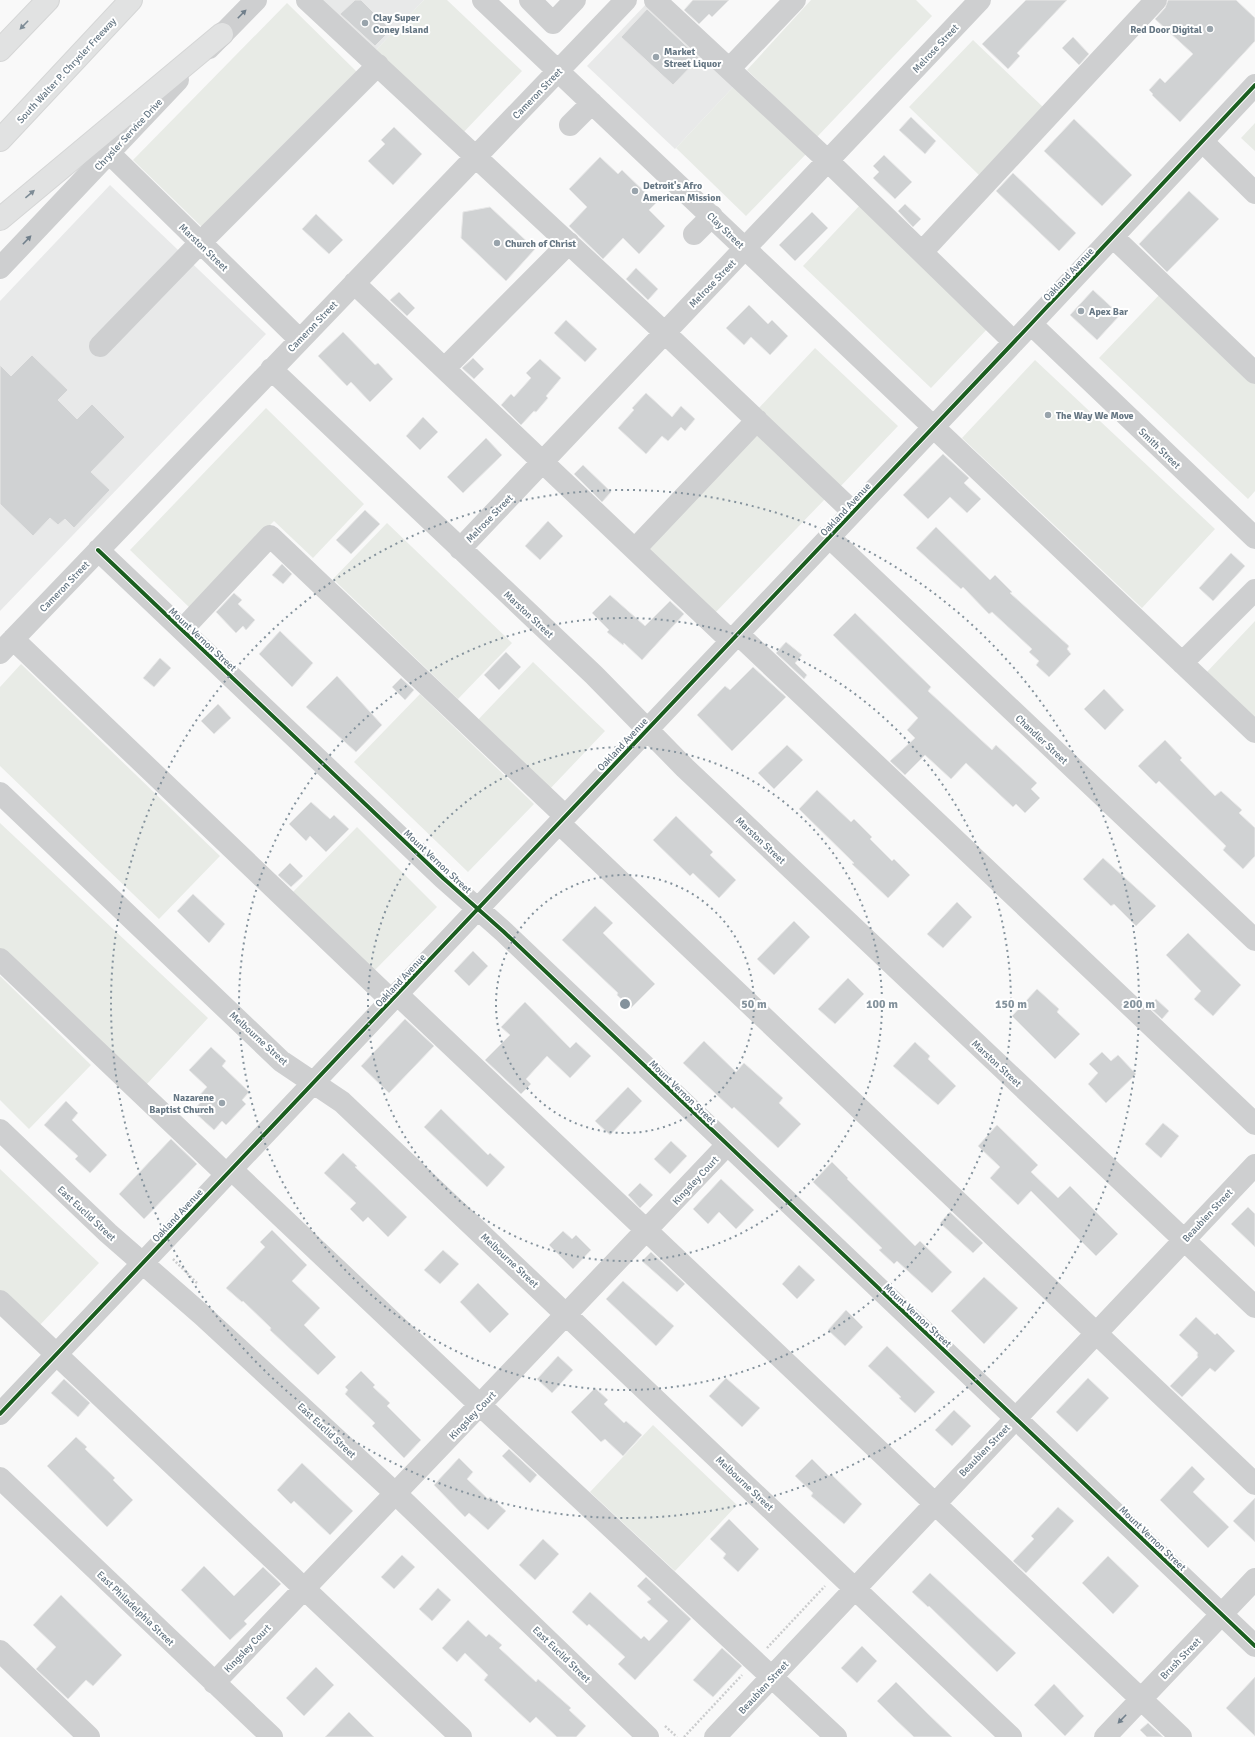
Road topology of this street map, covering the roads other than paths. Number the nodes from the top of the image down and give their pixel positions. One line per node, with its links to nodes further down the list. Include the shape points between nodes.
1 (48, 0): 14 (highway, one-way to 14)
2 (131, 0): 21 (highway, South Walter P. Chrysler Freeway)
3 (256, 0): 13 (street, Chrysler Service Drive, one-way to 3)
4 (307, 0): 15 (street)
5 (484, 0): 17 (street, Clay Street)
6 (530, 0): 7 (street, via 553,23)
7 (575, 0)
8 (626, 0): 17 (street, Cameron Street)
9 (655, 0): 16 (street)
10 (795, 0): 16 (street)
11 (980, 0): 25 (street, Melrose Street)
12 (1156, 0): 34 (street)
13 (222, 34): 23 (street, Chrysler Service Drive); 28 (highway, one-way to 13)
14 (0, 50)
15 (378, 65): 24 (street); 31 (street)
16 (730, 68): 25 (street)
17 (558, 71): 19 (street, Clay Street); 24 (street, Cameron Street)
18 (1255, 85): 22 (street, Oakland Avenue)
19 (592, 103): 20 (street); 27 (street, Clay Street)
20 (570, 125)
21 (0, 140)
22 (1203, 142): 26 (street); 30 (street, Oakland Avenue)
23 (109, 153): 31 (street, Marston Street); 35 (street, Chrysler Service Drive, one-way to 23)
24 (477, 156): 32 (street); 36 (street, Cameron Street)
25 (828, 161): 33 (street, Melrose Street); 34 (street)
26 (1255, 193)
27 (712, 216): 29 (street); 33 (street, Clay Street)
28 (0, 219)
29 (694, 234)
30 (1113, 237): 37 (street, Oakland Avenue); 44 (street)
31 (200, 243): 39 (street, Marston Street); 41 (street)
32 (570, 243): 38 (street); 42 (street)
33 (746, 248): 38 (street, Melrose Street); 46 (street, Clay Street)
34 (922, 252): 40 (street)
35 (0, 268)
36 (354, 283): 39 (street, Cameron Street); 42 (street)
37 (1031, 324): 40 (street, Oakland Avenue); 50 (street, Smith Street)
38 (666, 333): 45 (street); 47 (street, Melrose Street)
39 (299, 339): 43 (street, Cameron Street)
40 (1014, 342): 46 (street, Oakland Avenue)
41 (100, 346)
42 (445, 368): 47 (street)
43 (271, 369): 51 (street, Marston Street); 53 (street, Cameron Street)
44 (1255, 373)
45 (757, 420): 48 (street); 52 (street)
46 (934, 426): 48 (street, Oakland Avenue); 58 (street, Clay Street)
47 (543, 461): 51 (street, Melrose Street); 52 (street)
48 (852, 512): 49 (street, Oakland Avenue)
49 (829, 537): 56 (street, Oakland Avenue); 64 (street, Chandler Street)
50 (1255, 538)
51 (460, 548): 59 (street, Marston Street)
52 (635, 549): 56 (street)
53 (98, 550): 55 (street, Mount Vernon Street); 57 (street, Cameron Street)
54 (1255, 590): 58 (street)
55 (182, 630): 62 (street, via 270,536); 63 (street, Mount Vernon Street)
56 (734, 637): 59 (street, Oakland Avenue); 68 (street)
57 (6, 646): 66 (street)
58 (1182, 663): 60 (street, Clay Street)
59 (648, 729): 62 (street, Oakland Avenue); 74 (street, Marston Street, via 685,768)
60 (1255, 732)
61 (0, 793): 67 (street, Melbourne Street, via 281,1061)
62 (562, 820): 63 (street, Oakland Avenue); 79 (street)
63 (478, 909): 66 (street, Oakland Avenue); 70 (street, Mount Vernon Street)
64 (1255, 940)
65 (0, 959): 72 (street)
66 (394, 997): 67 (street, Oakland Avenue); 73 (street)
67 (313, 1082): 72 (street, Oakland Avenue); 78 (street, Melbourne Street, via 342,1102)
68 (1255, 1124)
69 (0, 1130): 75 (street, East Euclid Street)
70 (728, 1145): 73 (street, Kingsley Court); 83 (street, Mount Vernon Street)
71 (1255, 1165): 74 (street, Beaubien Street)
72 (229, 1172): 75 (street, Oakland Avenue); 81 (street)
73 (646, 1231): 78 (street, Kingsley Court); 87 (street)
74 (1184, 1240): 77 (street, Marston Street); 79 (street, Beaubien Street)
75 (143, 1263): 80 (street, Oakland Avenue); 86 (street, East Euclid Street)
76 (0, 1301): 80 (street)
77 (1255, 1307)
78 (567, 1315): 81 (street, Kingsley Court); 90 (street, Melbourne Street)
79 (1096, 1332): 83 (street, Beaubien Street); 85 (street)
80 (56, 1354): 82 (street, Oakland Avenue); 89 (street)
81 (481, 1406): 86 (street, Kingsley Court); 94 (street)
82 (0, 1414)
83 (1015, 1418): 87 (street, Beaubien Street); 91 (street, Mount Vernon Street)
84 (0, 1478): 95 (street, East Philadelphia Street)
85 (1255, 1484)
86 (395, 1493): 89 (street, Kingsley Court); 100 (street, East Euclid Street)
87 (934, 1503): 90 (street, Beaubien Street); 96 (street)
88 (1255, 1579): 91 (street, Brush Street)
89 (304, 1588): 95 (street, Kingsley Court); 99 (street)
90 (855, 1588): 94 (street, Beaubien Street); 103 (street, Melbourne Street)
91 (1222, 1614): 92 (street, Mount Vernon Street); 96 (street, Brush Street)
92 (1255, 1646)
93 (0, 1652): 97 (street)
94 (772, 1677): 101 (street, Beaubien Street); 102 (street)
95 (214, 1683): 98 (street, East Philadelphia Street)
96 (1141, 1699): 104 (street, Brush Street, one-way to 104); 105 (street)
97 (89, 1737)
98 (272, 1737)
99 (461, 1737)
100 (648, 1737)
101 (715, 1737)
102 (836, 1737)
103 (1012, 1737)
104 (1105, 1737)
105 (1181, 1737)

